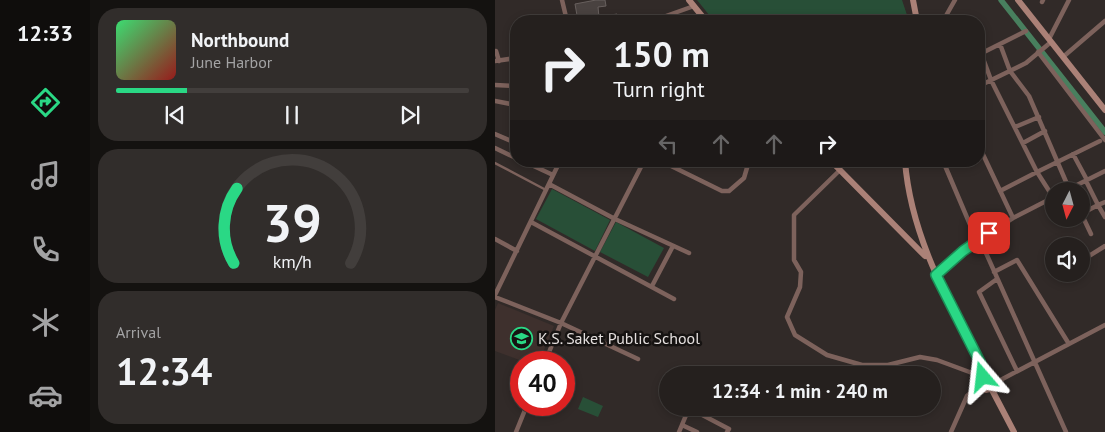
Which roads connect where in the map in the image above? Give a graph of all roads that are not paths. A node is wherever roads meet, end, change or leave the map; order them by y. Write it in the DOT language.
graph roads {
  1 [pos="563,0"];
  2 [pos="689,0"];
  3 [pos="913,0"];
  4 [pos="955,0"];
  5 [pos="1018,0"];
  6 [pos="1069,0"];
  7 [pos="694,6"];
  8 [pos="566,15"];
  9 [pos="669,15"];
  10 [pos="701,15"];
  11 [pos="916,15"];
  12 [pos="946,15"];
  13 [pos="1105,21"];
  14 [pos="1026,31"];
  15 [pos="1050,40"];
  16 [pos="495,44"];
  17 [pos="1000,44"];
  18 [pos="496,51"];
  19 [pos="985,52"];
  20 [pos="1039,52"];
  21 [pos="1063,57"];
  22 [pos="510,59"];
  23 [pos="497,61"];
  24 [pos="985,66"];
  25 [pos="1010,71"];
  26 [pos="991,80"];
  27 [pos="985,83"];
  28 [pos="495,85"];
  29 [pos="510,86"];
  30 [pos="495,101"];
  31 [pos="510,104"];
  32 [pos="1105,110"];
  33 [pos="1039,117"];
  34 [pos="1015,127"];
  35 [pos="1045,131"];
  36 [pos="495,134"];
  37 [pos="510,140"];
  38 [pos="1103,140"];
  39 [pos="1023,143"];
  40 [pos="495,148"];
  41 [pos="1073,154"];
  42 [pos="510,155"];
  43 [pos="985,159"];
  44 [pos="1059,161"];
  45 [pos="495,163"];
  46 [pos="536,167"];
  47 [pos="557,167"];
  48 [pos="640,167"];
  49 [pos="673,167"];
  50 [pos="747,167"];
  51 [pos="837,167"];
  52 [pos="905,167"];
  53 [pos="946,167"];
  54 [pos="840,170"];
  55 [pos="1105,171"];
  56 [pos="1037,172"];
  57 [pos="553,175"];
  58 [pos="1086,180"];
  59 [pos="1045,182"];
  60 [pos="1066,182"];
  61 [pos="1082,182"];
  62 [pos="549,184"];
  63 [pos="546,190"];
  64 [pos="1000,191"];
  65 [pos="1045,201"];
  66 [pos="1105,202"];
  67 [pos="1099,205"];
  68 [pos="1090,209"];
  69 [pos="1105,217"];
  70 [pos="1013,218"];
  71 [pos="615,219"];
  72 [pos="531,222"];
  73 [pos="1088,228"];
  74 [pos="1091,234"];
  75 [pos="495,239"];
  76 [pos="977,241"];
  77 [pos="673,246"];
  78 [pos="1105,246"];
  79 [pos="517,251"];
  80 [pos="689,252"];
  81 [pos="596,255"];
  82 [pos="1090,255"];
  83 [pos="927,258"];
  84 [pos="994,272"];
  85 [pos="936,275"];
  86 [pos="997,279"];
  87 [pos="652,286"];
  88 [pos="495,296"];
  89 [pos="674,299"];
  90 [pos="561,323"];
  91 [pos="1105,325"];
  92 [pos="1069,344"];
  93 [pos="550,351"];
  94 [pos="638,359"];
  95 [pos="1034,362"];
  96 [pos="1017,371"];
  97 [pos="985,376"];
  98 [pos="979,385"];
  99 [pos="992,386"];
  100 [pos="523,416"];
  101 [pos="686,416"];
  102 [pos="704,416"];
  103 [pos="682,425"];
  104 [pos="516,432"];
  105 [pos="679,432"];
  106 [pos="697,432"];
  107 [pos="727,432"];
  108 [pos="951,432"];
  109 [pos="1014,432"];
  110 [pos="1067,432"];
  1 -- 8 [label="street"];
  2 -- 7 [label="street"];
  3 -- 11 [label="street"];
  4 -- 12 [label="street"];
  5 -- 15 [label="street"];
  6 -- 15 [label="street"];
  7 -- 9 [label="street"];
  7 -- 10 [label="street"];
  13 -- 21 [label="street"];
  14 -- 17 [label="street"];
  15 -- 20 [label="street"];
  15 -- 21 [label="street"];
  16 -- 18 [label="street"];
  17 -- 19 [label="street"];
  17 -- 25 [label="street"];
  18 -- 23 [label="street"];
  20 -- 25 [label="street"];
  20 -- 38 [label="street"];
  21 -- 32 [label="street"];
  22 -- 23 [label="street"];
  24 -- 26 [label="street"];
  25 -- 26 [label="street"];
  25 -- 33 [label="street"];
  26 -- 27 [label="street"];
  26 -- 34 [label="street"];
  28 -- 29 [label="street"];
  30 -- 31 [label="street"];
  33 -- 34 [label="street"];
  33 -- 35 [label="street"];
  34 -- 39 [label="street"];
  35 -- 39 [label="street"];
  35 -- 44 [label="street"];
  36 -- 37 [label="street"];
  38 -- 41 [label="street"];
  39 -- 56 [label="street"];
  40 -- 42 [label="street"];
  41 -- 44 [label="street"];
  41 -- 58 [label="street"];
  43 -- 64 [label="street"];
  44 -- 56 [label="street"];
  44 -- 60 [label="street"];
  45 -- 63 [label="lane"];
  46 -- 57 [label="street"];
  47 -- 57 [label="street"];
  48 -- 71 [label="street"];
  49 -- 50 [label="street"];
  51 -- 54 [label="street"];
  52 -- 83 [label="street"];
  53 -- 76 [label="street"];
  54 -- 83 [label="street"];
  54 -- 97 [label="street"];
  55 -- 58 [label="street"];
  56 -- 59 [label="street"];
  56 -- 64 [label="street"];
  57 -- 62 [label="street"];
  58 -- 61 [label="street"];
  58 -- 67 [label="street"];
  62 -- 63 [label="street"];
  62 -- 71 [label="street"];
  63 -- 72 [label="street"];
  64 -- 70 [label="street"];
  65 -- 70 [label="street"];
  66 -- 67 [label="street"];
  67 -- 68 [label="street"];
  67 -- 69 [label="street"];
  70 -- 76 [label="street"];
  71 -- 77 [label="street"];
  71 -- 81 [label="street"];
  72 -- 79 [label="street"];
  72 -- 81 [label="street"];
  73 -- 74 [label="street"];
  75 -- 79 [label="street"];
  76 -- 84 [label="street"];
  76 -- 85 [label="street"];
  77 -- 80 [label="street"];
  77 -- 87 [label="street"];
  78 -- 82 [label="street"];
  79 -- 88 [label="street"];
  81 -- 87 [label="street"];
  81 -- 90 [label="street"];
  83 -- 85 [label="street"];
  84 -- 86 [label="street"];
  84 -- 92 [label="street"];
  85 -- 97 [label="street"];
  86 -- 95 [label="street"];
  86 -- 96 [label="street"];
  87 -- 89 [label="street"];
  88 -- 90 [label="street"];
  90 -- 93 [label="street"];
  90 -- 94 [label="street"];
  91 -- 92 [label="street"];
  92 -- 95 [label="street"];
  95 -- 96 [label="street"];
  95 -- 110 [label="street"];
  96 -- 99 [label="street"];
  97 -- 98 [label="street"];
  97 -- 99 [label="street"];
  98 -- 99 [label="street"];
  98 -- 108 [label="street"];
  99 -- 109 [label="street"];
  100 -- 104 [label="street"];
  101 -- 103 [label="street"];
  102 -- 107 [label="street"];
  103 -- 105 [label="street"];
  103 -- 106 [label="street"];
}
